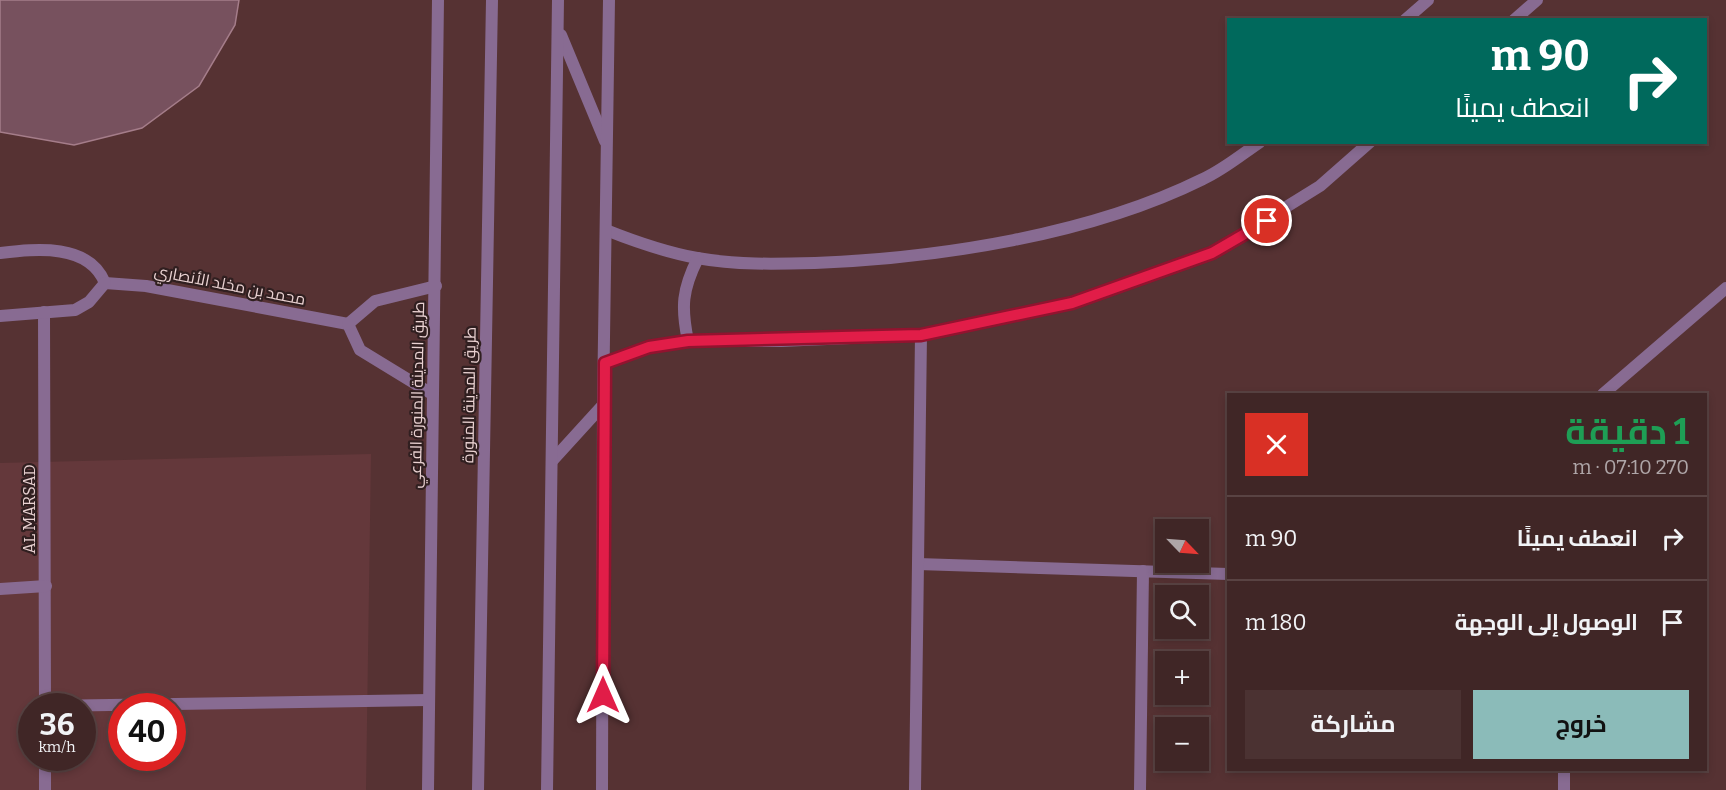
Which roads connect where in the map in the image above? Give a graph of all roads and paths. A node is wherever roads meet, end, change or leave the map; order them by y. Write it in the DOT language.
graph roads {
  1 [pos="438,0"];
  2 [pos="492,0"];
  3 [pos="558,0"];
  4 [pos="609,0"];
  5 [pos="1428,0"];
  6 [pos="1537,0"];
  7 [pos="1407,18"];
  8 [pos="1516,18"];
  9 [pos="558,29"];
  10 [pos="1257,144"];
  11 [pos="1368,144"];
  12 [pos="608,147"];
  13 [pos="606,230"];
  14 [pos="0,254"];
  15 [pos="698,258"];
  16 [pos="105,283"];
  17 [pos="436,286"];
  18 [pos="1726,288"];
  19 [pos="44,312"];
  20 [pos="0,316"];
  21 [pos="348,324"];
  22 [pos="921,335"];
  23 [pos="688,341"];
  24 [pos="605,363"];
  25 [pos="1604,393"];
  26 [pos="432,394"];
  27 [pos="603,405"];
  28 [pos="552,461"];
  29 [pos="918,564"];
  30 [pos="1143,571"];
  31 [pos="1227,574"];
  32 [pos="46,586"];
  33 [pos="0,589"];
  34 [pos="45,693"];
  35 [pos="429,700"];
  36 [pos="96,705"];
  37 [pos="45,771"];
  38 [pos="1564,771"];
  39 [pos="45,790"];
  40 [pos="428,790"];
  41 [pos="478,790"];
  42 [pos="547,790"];
  43 [pos="602,790"];
  44 [pos="915,790"];
  45 [pos="1140,790"];
  46 [pos="1564,790"];
  1 -- 17 [label="street, طريق المدينة المنورة الفرعي"];
  2 -- 41 [label="street, طريق المدينة المنورة"];
  3 -- 9 [label="street"];
  4 -- 12 [label="street"];
  5 -- 7 [label="street"];
  6 -- 8 [label="street"];
  9 -- 12 [label="street"];
  9 -- 28 [label="street"];
  10 -- 15 [label="street"];
  11 -- 22 [label="street"];
  12 -- 13 [label="street"];
  13 -- 15 [label="street"];
  13 -- 24 [label="street"];
  14 -- 16 [label="street"];
  15 -- 23 [label="street"];
  16 -- 19 [label="street"];
  16 -- 21 [label="street, محمد بن مخلد الأنصاري"];
  17 -- 21 [label="street"];
  17 -- 26 [label="street, طريق المدينة المنورة الفرعي"];
  18 -- 25 [label="street"];
  19 -- 20 [label="street"];
  19 -- 32 [label="street, AL MARSAD"];
  21 -- 26 [label="street"];
  22 -- 23 [label="street"];
  22 -- 29 [label="street"];
  23 -- 24 [label="street"];
  24 -- 27 [label="street"];
  26 -- 35 [label="street, طريق المدينة المنورة الفرعي"];
  27 -- 28 [label="street"];
  27 -- 43 [label="street"];
  28 -- 42 [label="street"];
  29 -- 30 [label="street"];
  29 -- 44 [label="street"];
  30 -- 31 [label="street"];
  30 -- 45 [label="street"];
  32 -- 33 [label="street"];
  32 -- 34 [label="street, AL MARSAD"];
  35 -- 36 [label="street"];
  35 -- 40 [label="street, طريق المدينة المنورة الفرعي"];
  37 -- 39 [label="street"];
  38 -- 46 [label="street"];
}
